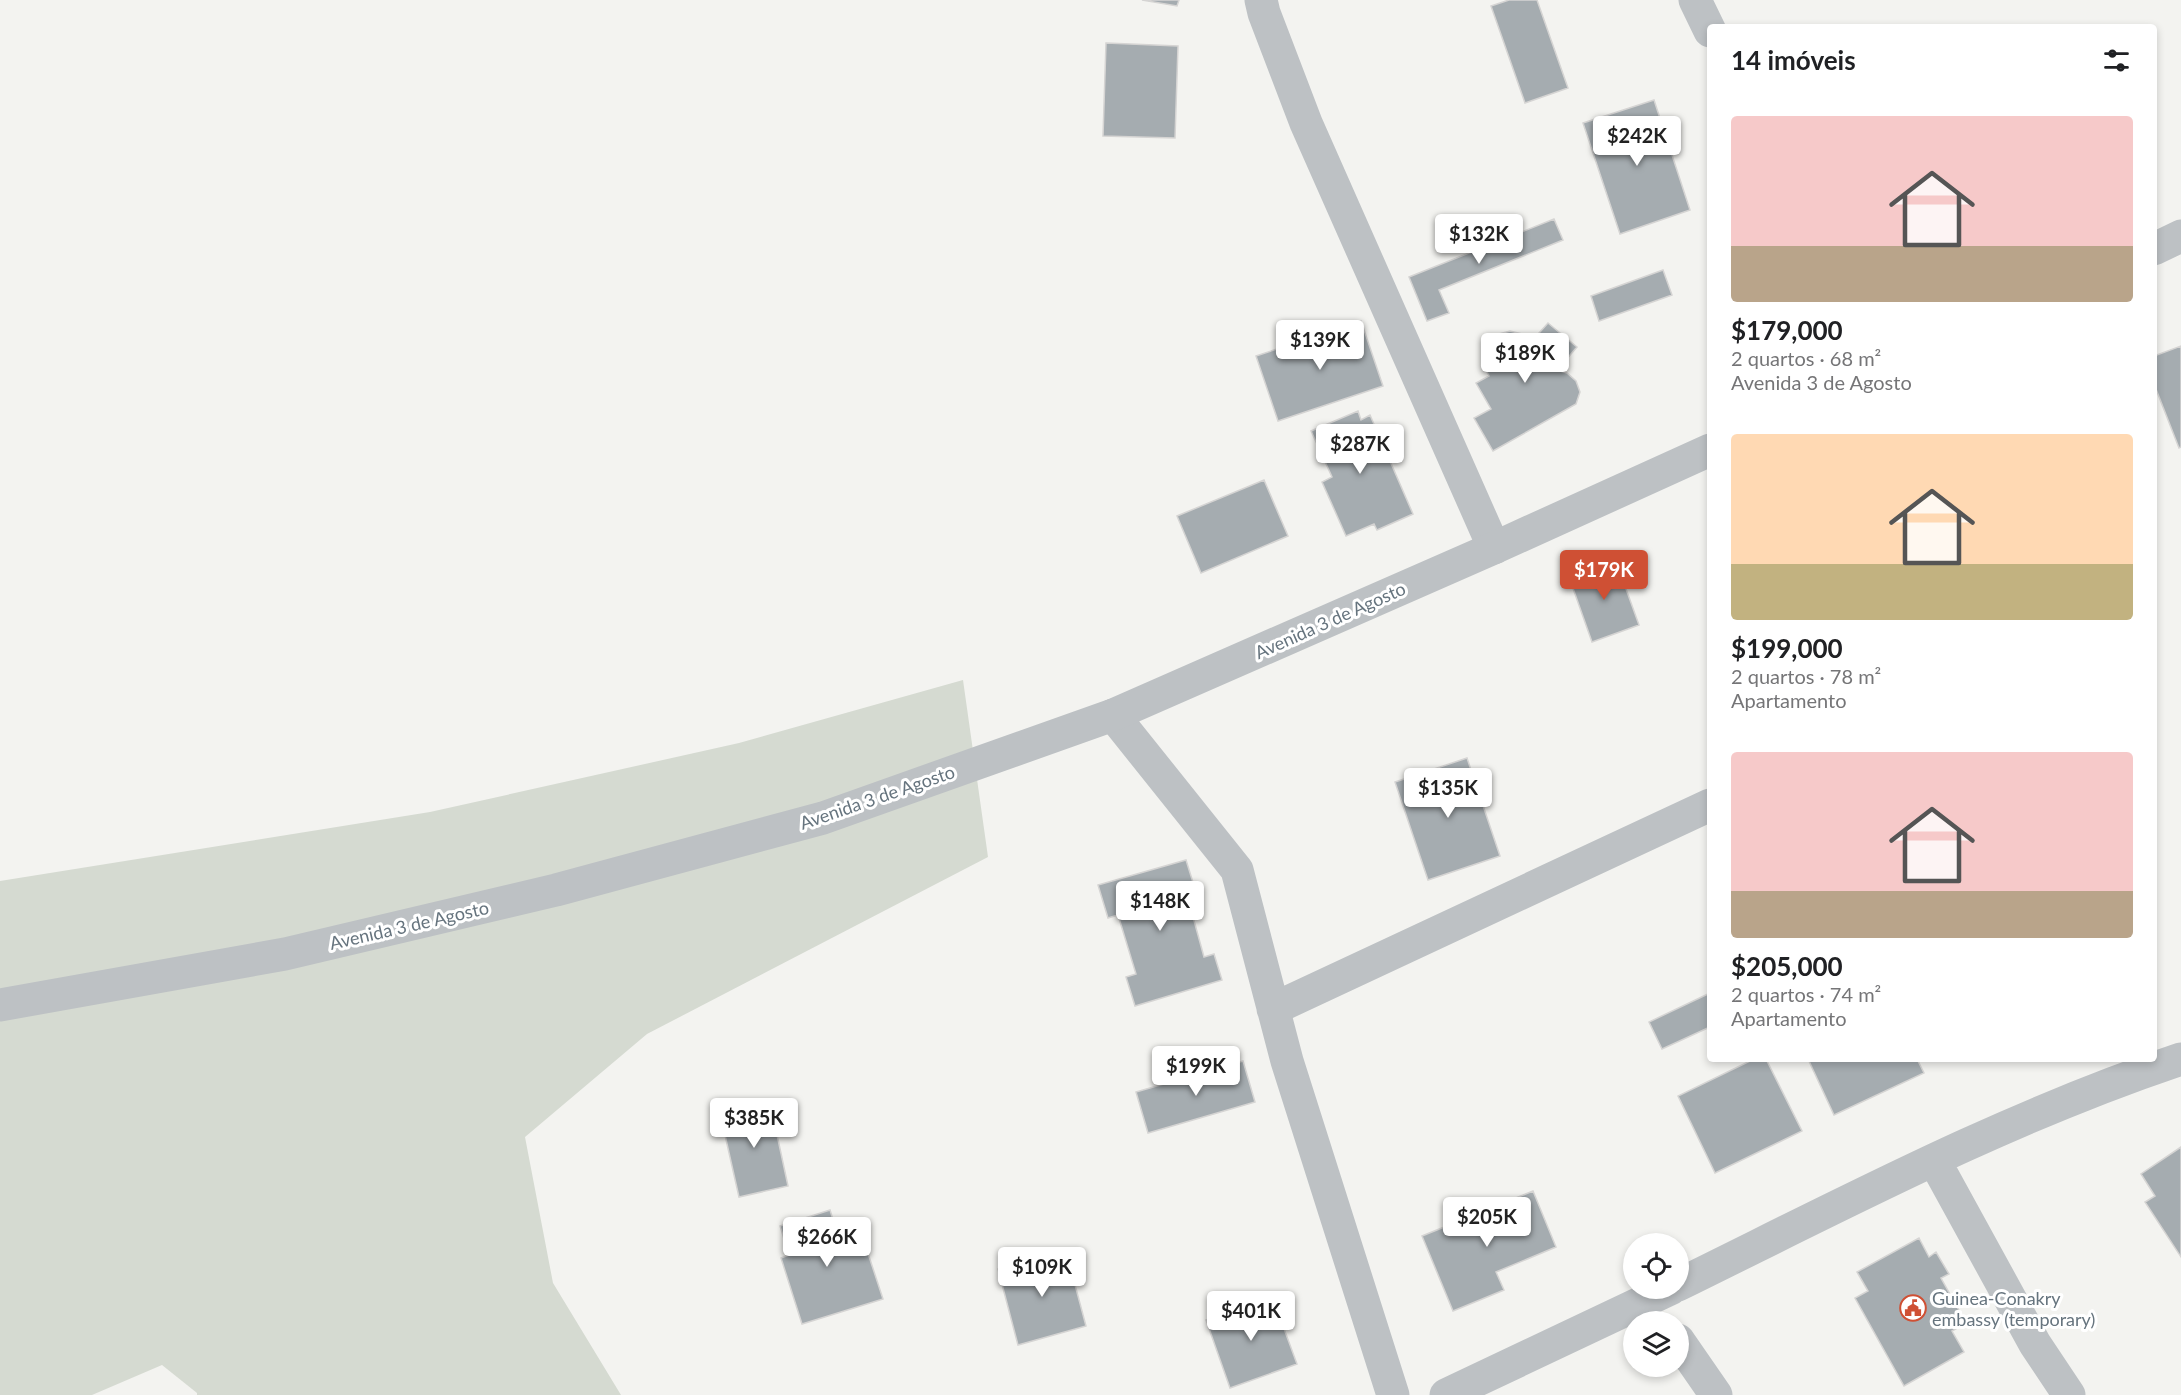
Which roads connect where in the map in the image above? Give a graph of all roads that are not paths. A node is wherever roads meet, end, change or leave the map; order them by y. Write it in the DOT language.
graph roads {
  1 [pos="1261,0"];
  2 [pos="1695,0"];
  3 [pos="1707,25"];
  4 [pos="2181,236"];
  5 [pos="2157,248"];
  6 [pos="1707,451"];
  7 [pos="1494,548"];
  8 [pos="1113,715"];
  9 [pos="1707,806"];
  10 [pos="0,1005"];
  11 [pos="1274,1009"];
  12 [pos="2181,1059"];
  13 [pos="2115,1069"];
  14 [pos="1934,1160"];
  15 [pos="1689,1287"];
  16 [pos="1665,1299"];
  17 [pos="1689,1356"];
  18 [pos="1393,1395"];
  19 [pos="1446,1395"];
  20 [pos="1716,1395"];
  21 [pos="2069,1395"];
  1 -- 7 [label="street"];
  2 -- 3 [label="street"];
  4 -- 5 [label="street"];
  6 -- 7 [label="street, Avenida 3 de Agosto"];
  7 -- 8 [label="street, Avenida 3 de Agosto"];
  8 -- 10 [label="street, Avenida 3 de Agosto"];
  8 -- 11 [label="street"];
  9 -- 11 [label="street"];
  11 -- 18 [label="street"];
  12 -- 13 [label="street"];
  13 -- 14 [label="street"];
  14 -- 15 [label="street"];
  14 -- 21 [label="street"];
  16 -- 19 [label="street"];
  17 -- 20 [label="street"];
}
